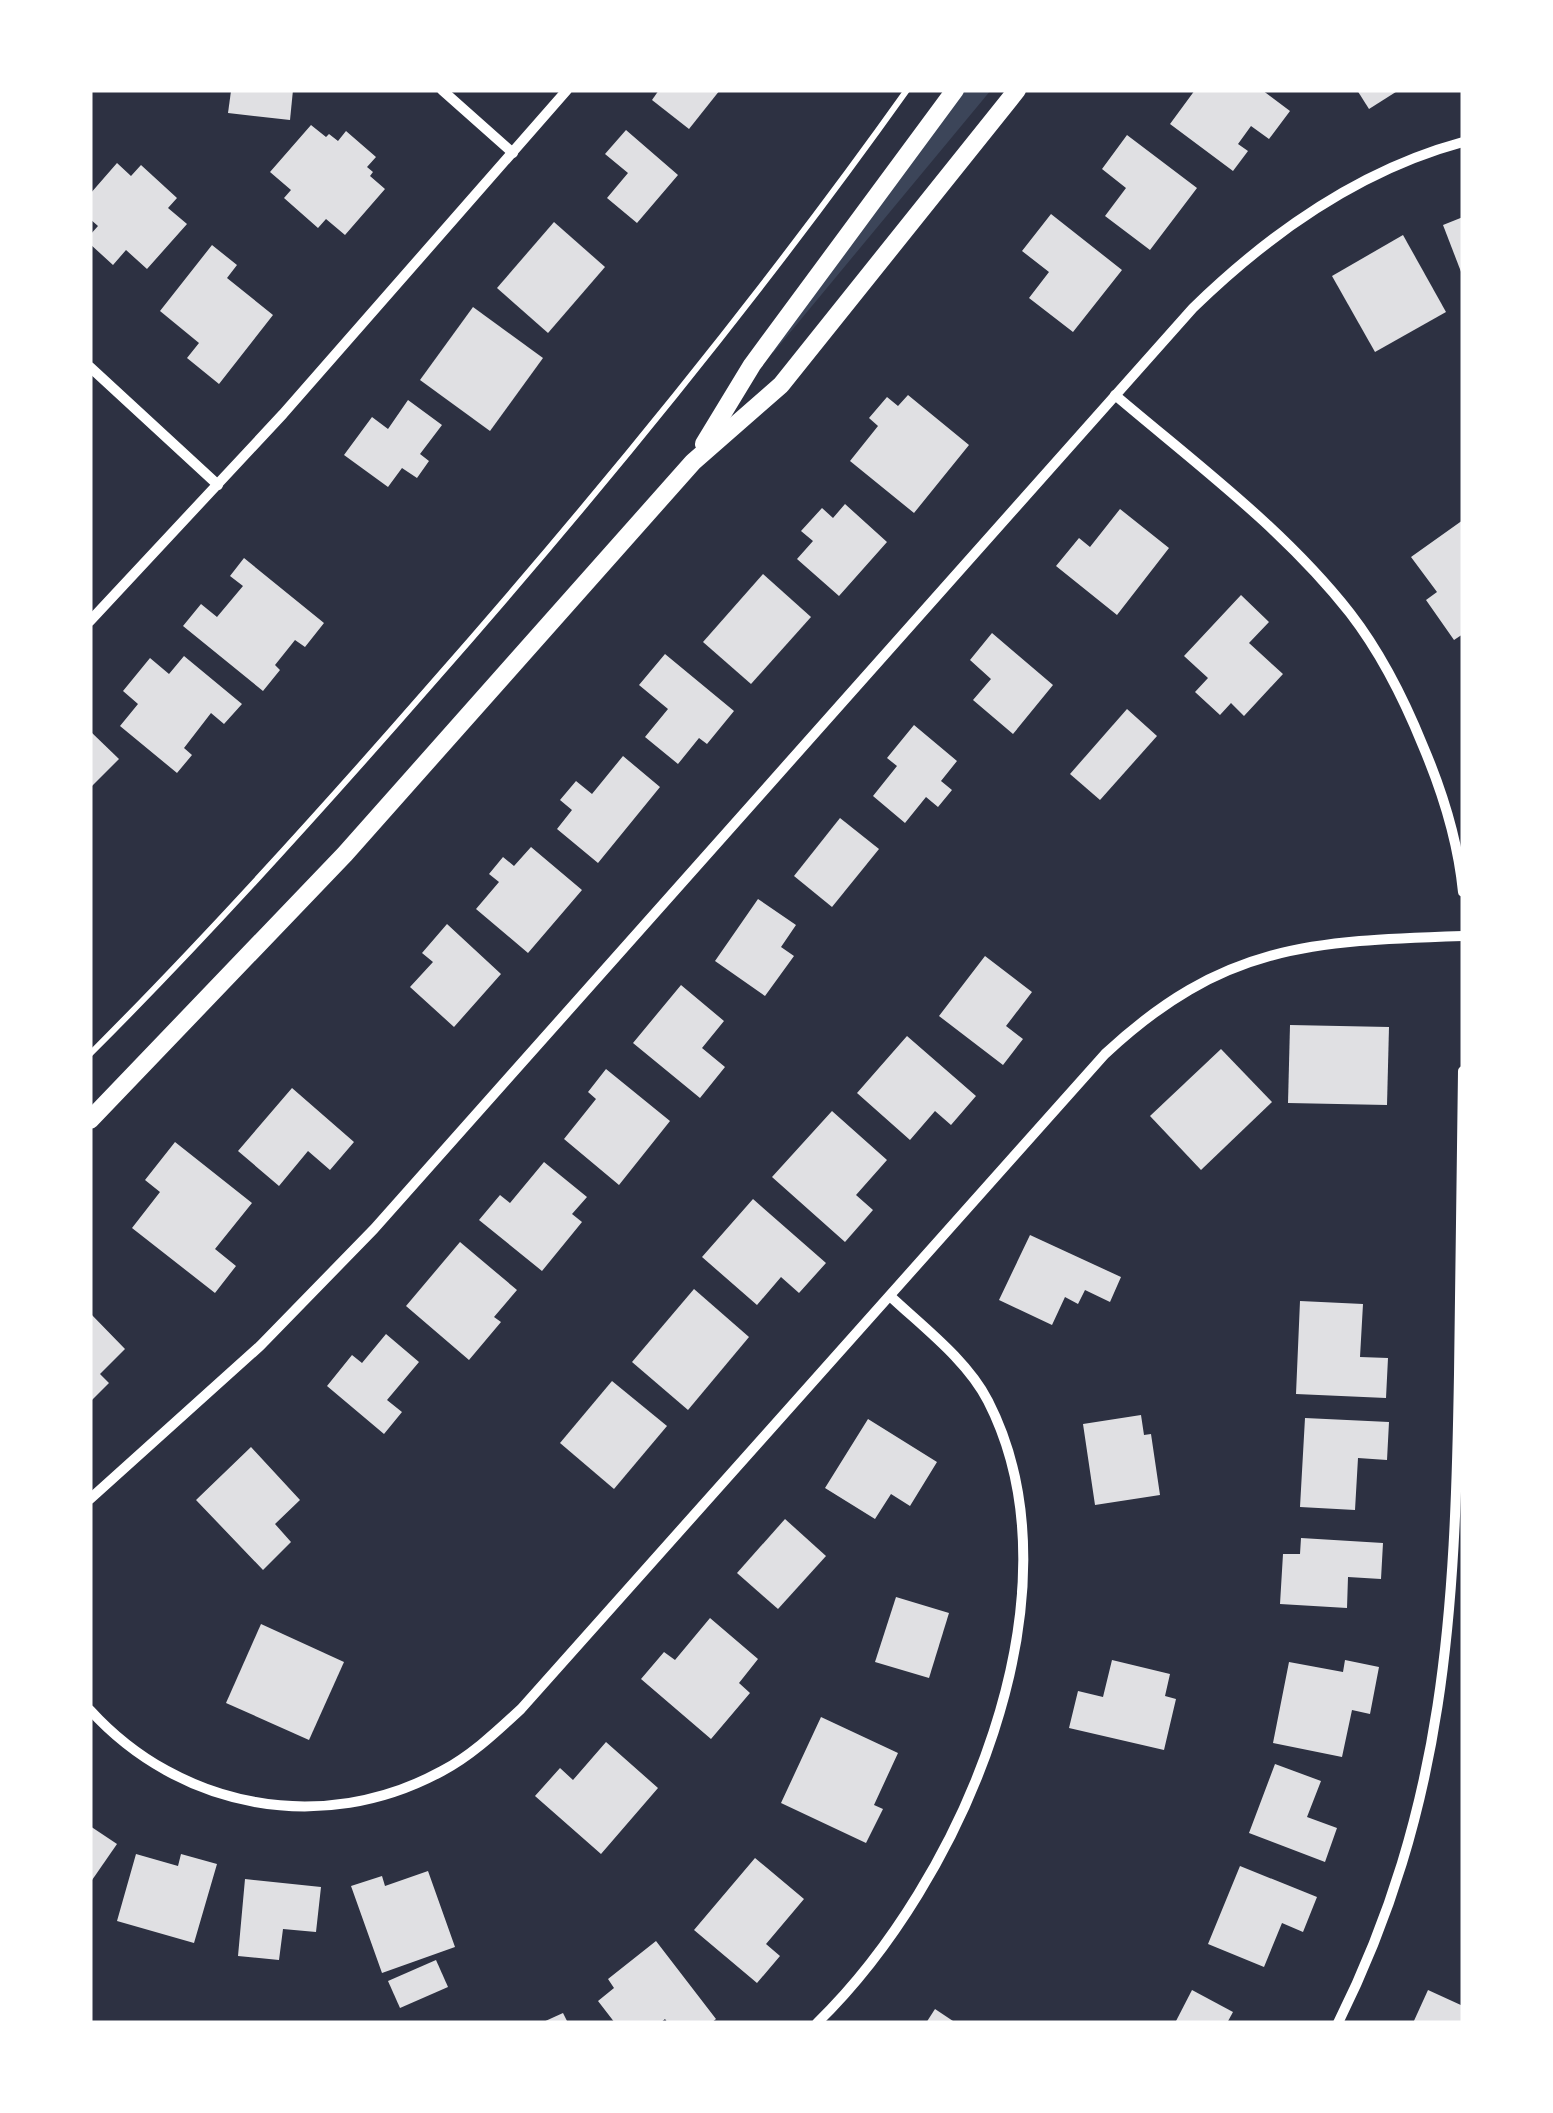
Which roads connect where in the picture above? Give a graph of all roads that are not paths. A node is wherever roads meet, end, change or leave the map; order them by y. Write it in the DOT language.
graph roads {
  1 [pos="442,90"];
  2 [pos="567,90"];
  3 [pos="955,90"];
  4 [pos="1018,90"];
  5 [pos="1463,142"];
  6 [pos="514,153"];
  7 [pos="90,367"];
  8 [pos="1115,395"];
  9 [pos="693,462"];
  10 [pos="218,485"];
  11 [pos="90,621"];
  12 [pos="1463,892"];
  13 [pos="1463,936"];
  14 [pos="1463,1071"];
  15 [pos="90,1120"];
  16 [pos="890,1296"];
  17 [pos="90,1499"];
  18 [pos="90,1710"];
  19 [pos="817,2023"];
  20 [pos="1338,2023"];
  1 -- 6 [label="street"];
  2 -- 6 [label="street"];
  3 -- 9 [label="street"];
  4 -- 9 [label="street"];
  5 -- 8 [label="street"];
  6 -- 10 [label="street"];
  7 -- 10 [label="street"];
  8 -- 12 [label="street"];
  8 -- 17 [label="street"];
  9 -- 15 [label="street"];
  10 -- 11 [label="street"];
  13 -- 16 [label="street"];
  14 -- 20 [label="street"];
  16 -- 18 [label="street"];
  16 -- 19 [label="street"];
}
